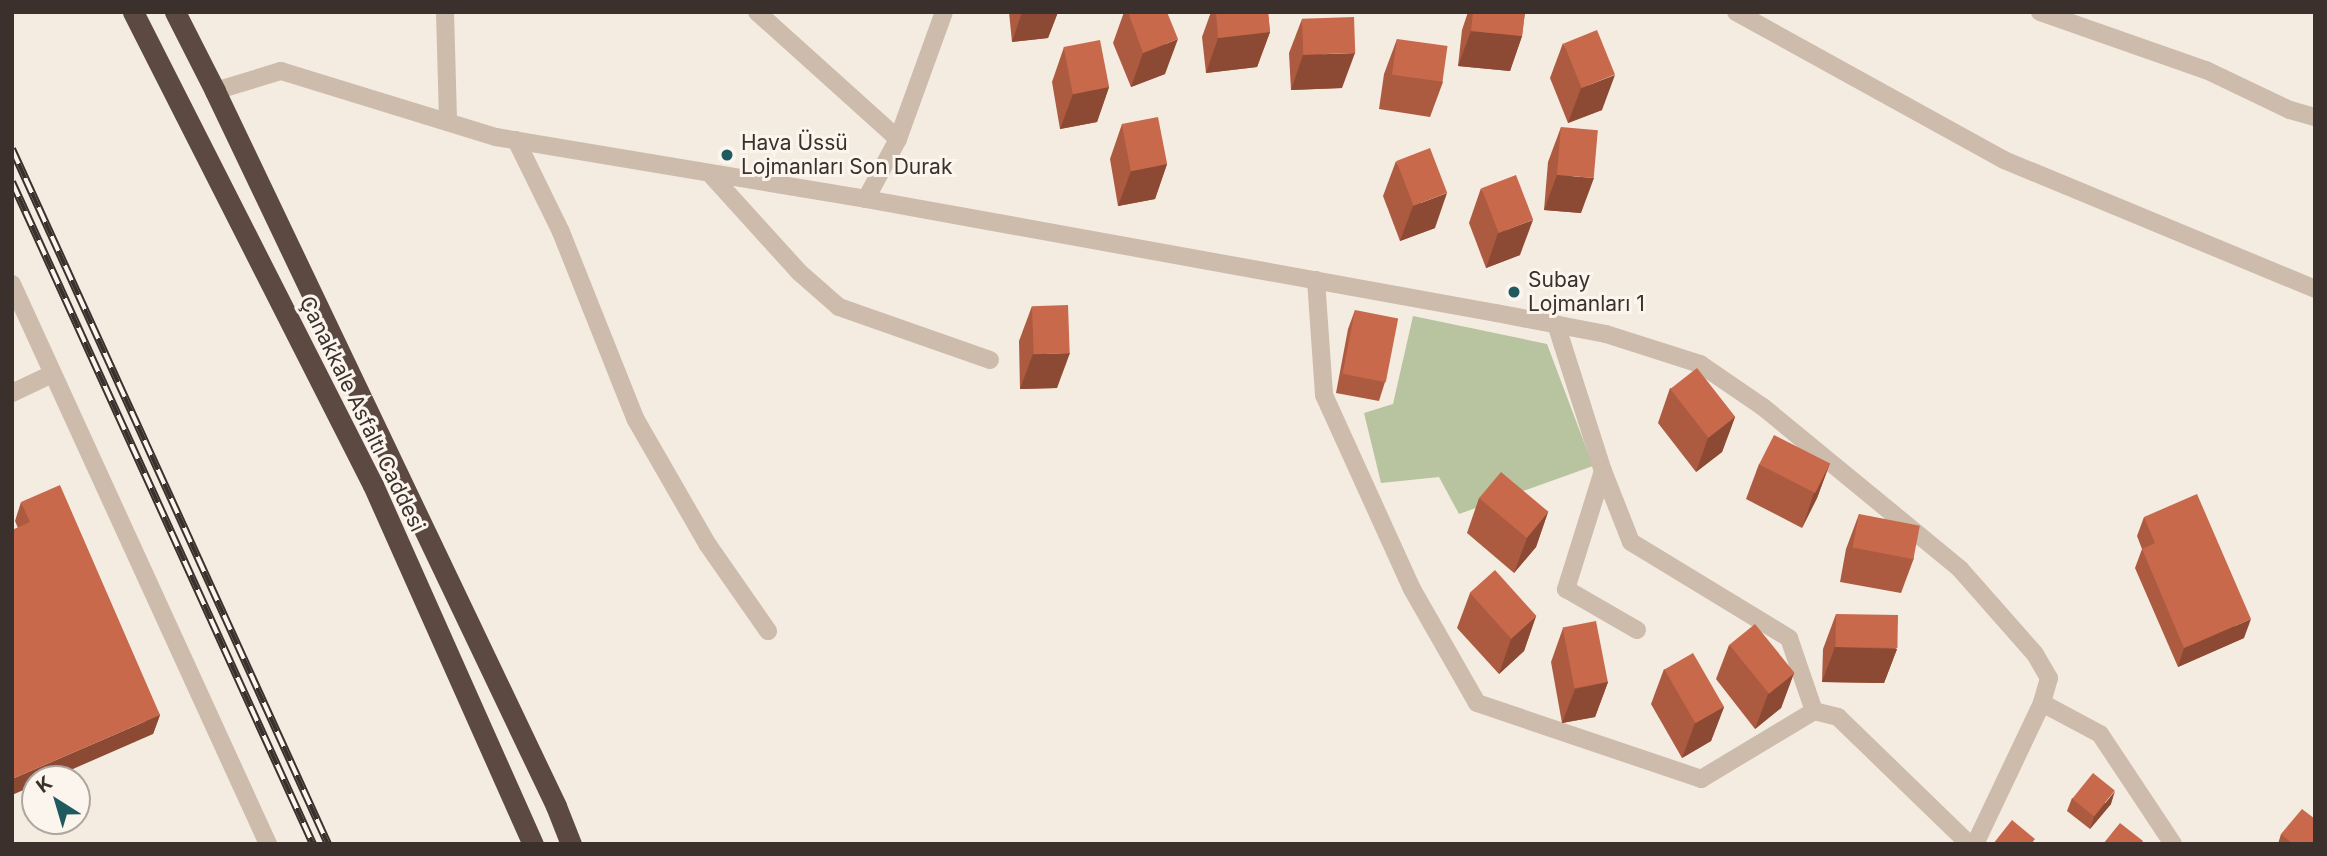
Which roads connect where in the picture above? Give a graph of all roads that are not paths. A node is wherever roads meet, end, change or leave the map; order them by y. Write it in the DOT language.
graph roads {
  1 [pos="134,12"];
  2 [pos="175,12"];
  3 [pos="445,12"];
  4 [pos="757,12"];
  5 [pos="944,12"];
  6 [pos="1736,12"];
  7 [pos="2040,12"];
  8 [pos="215,90"];
  9 [pos="2315,117"];
  10 [pos="448,122"];
  11 [pos="898,139"];
  12 [pos="516,140"];
  13 [pos="712,176"];
  14 [pos="866,199"];
  15 [pos="1316,280"];
  16 [pos="12,284"];
  17 [pos="2315,289"];
  18 [pos="1556,324"];
  19 [pos="990,360"];
  20 [pos="52,374"];
  21 [pos="12,393"];
  22 [pos="1603,471"];
  23 [pos="1637,630"];
  24 [pos="768,631"];
  25 [pos="2042,703"];
  26 [pos="1814,711"];
  27 [pos="268,844"];
  28 [pos="533,844"];
  29 [pos="570,844"];
  30 [pos="1969,844"];
  31 [pos="1975,844"];
  32 [pos="2173,844"];
  1 -- 28 [label="highway, Çanakkale Asfaltı Caddesi"];
  2 -- 8 [label="highway, Çanakkale Asfaltı Caddesi"];
  3 -- 10 [label="street"];
  4 -- 11 [label="street"];
  5 -- 11 [label="street"];
  6 -- 17 [label="street"];
  7 -- 9 [label="street"];
  8 -- 10 [label="street"];
  8 -- 29 [label="highway, Çanakkale Asfaltı Caddesi"];
  10 -- 12 [label="street"];
  11 -- 14 [label="street"];
  12 -- 13 [label="street"];
  12 -- 24 [label="street"];
  13 -- 14 [label="street"];
  13 -- 19 [label="street"];
  14 -- 15 [label="street"];
  15 -- 18 [label="street"];
  15 -- 26 [label="street"];
  16 -- 20 [label="street"];
  18 -- 22 [label="street"];
  18 -- 25 [label="street"];
  20 -- 21 [label="street"];
  20 -- 27 [label="street"];
  22 -- 23 [label="street"];
  22 -- 26 [label="street"];
  25 -- 31 [label="street"];
  25 -- 32 [label="street"];
  26 -- 30 [label="street"];
}
